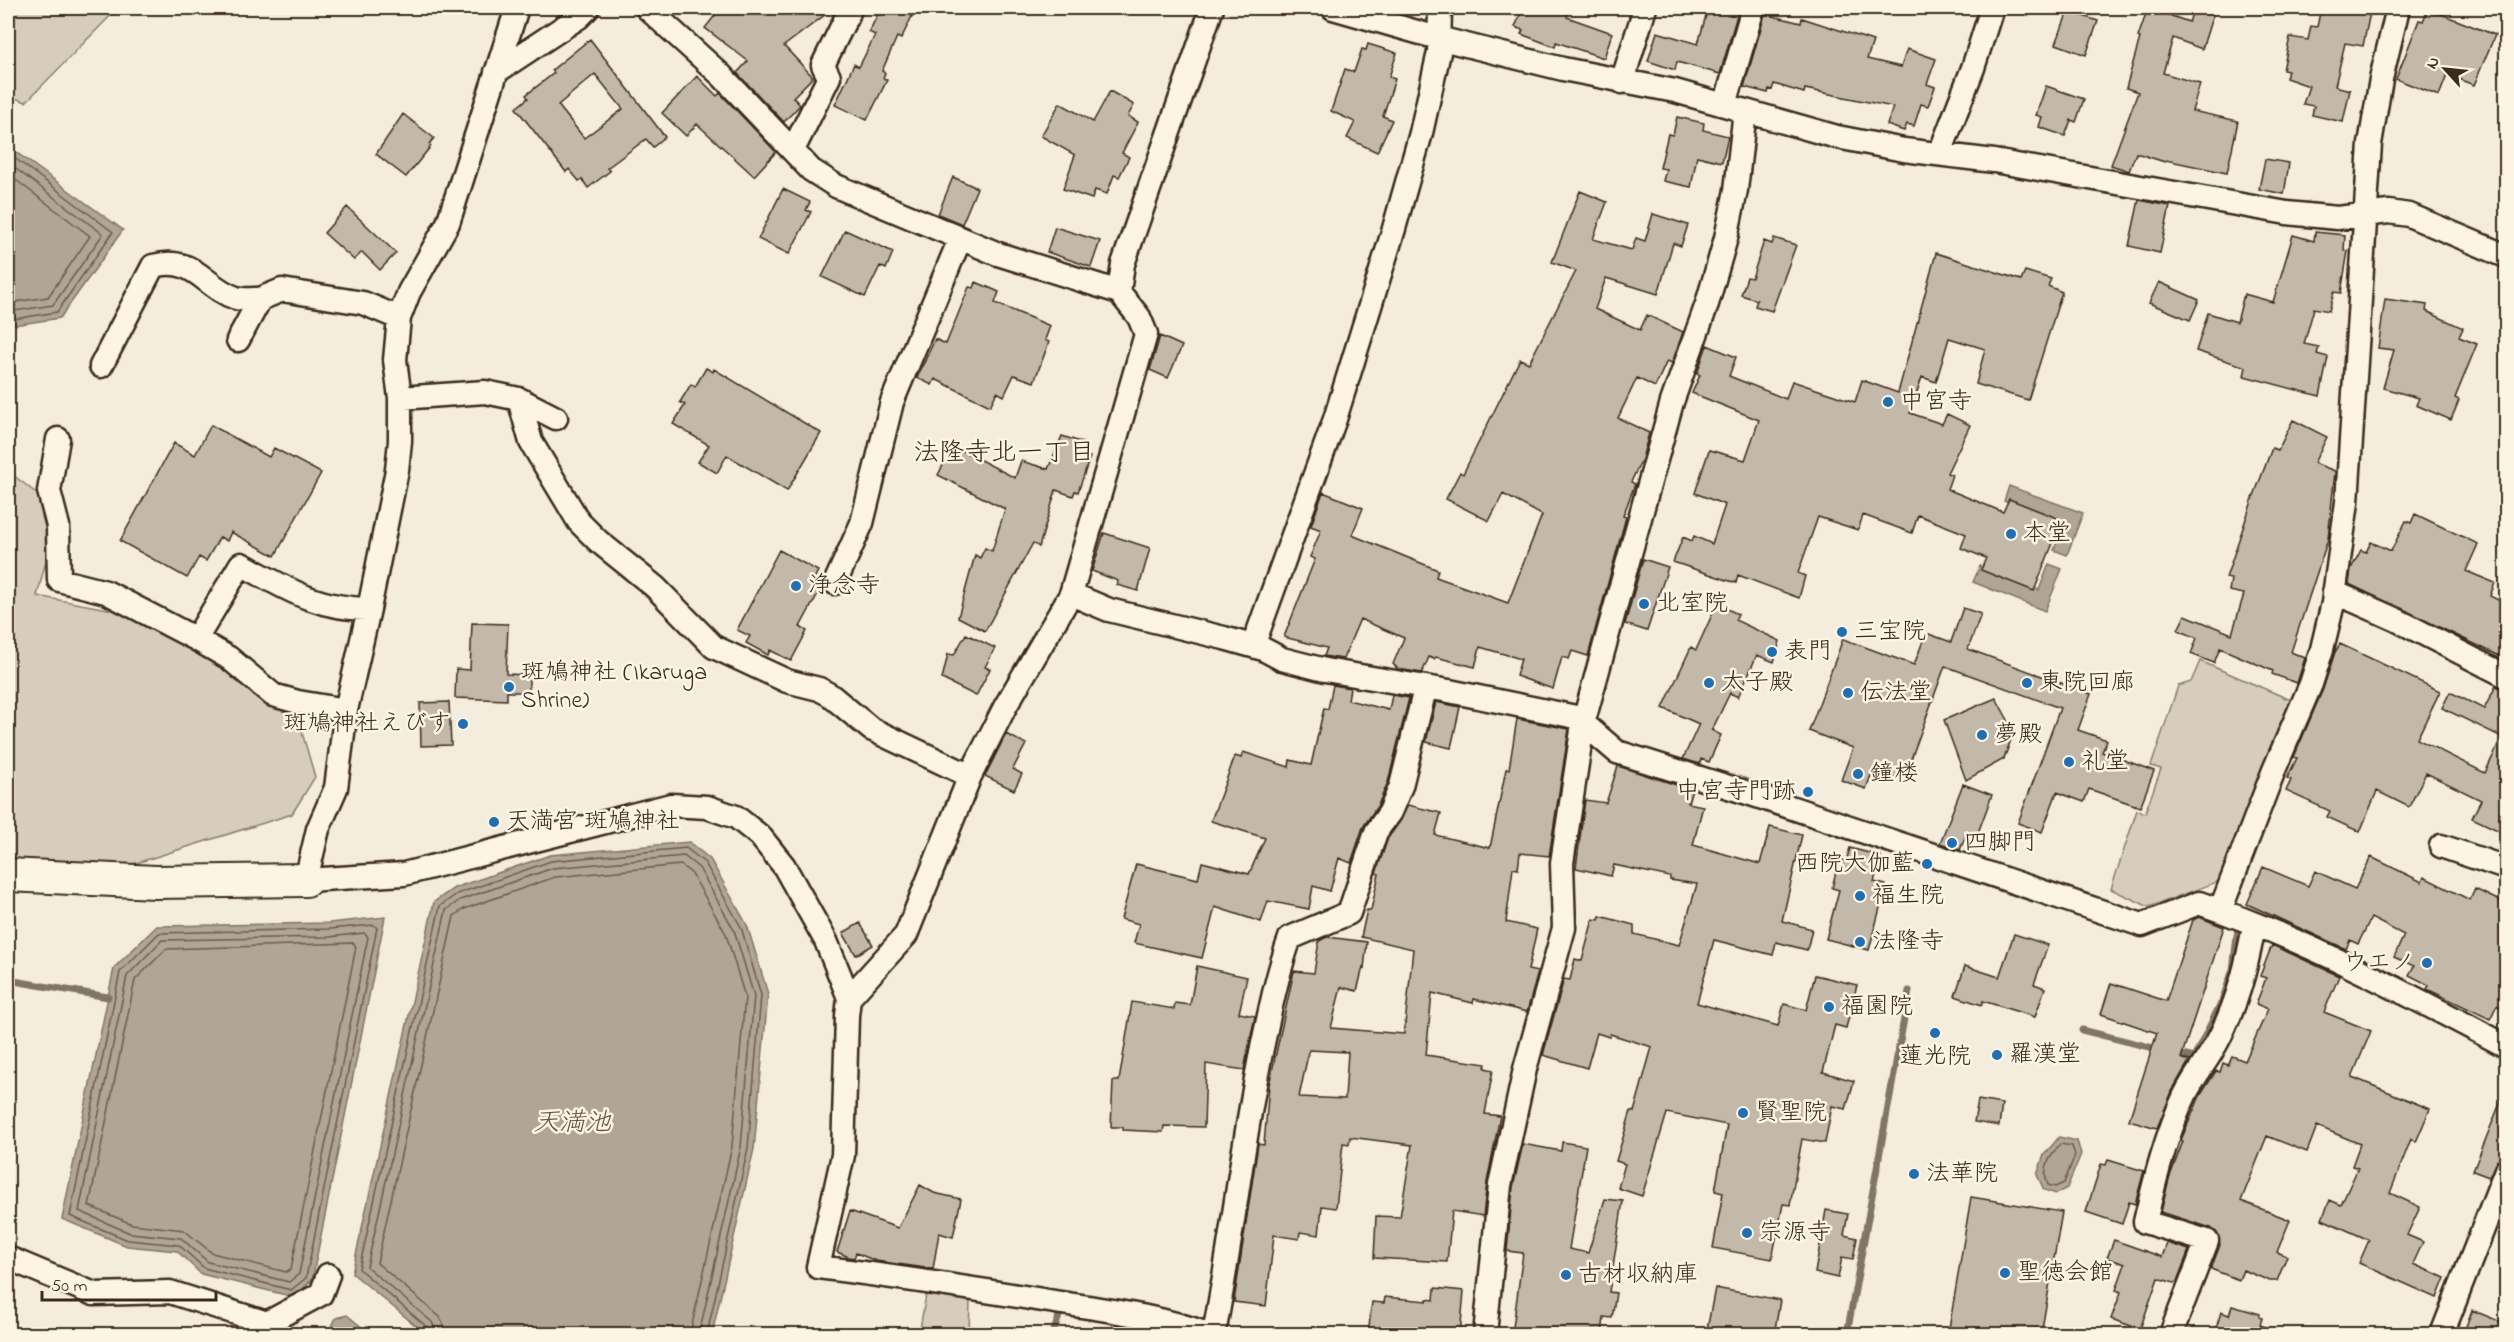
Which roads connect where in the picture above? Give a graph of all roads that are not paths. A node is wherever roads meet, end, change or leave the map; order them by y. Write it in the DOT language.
graph roads {
  1 [pos="517,8"];
  2 [pos="588,8"];
  3 [pos="647,8"];
  4 [pos="851,8"];
  5 [pos="1212,8"];
  6 [pos="1333,8"];
  7 [pos="1440,8"];
  8 [pos="1645,8"];
  9 [pos="1753,8"];
  10 [pos="1992,8"];
  11 [pos="2398,8"];
  12 [pos="1438,38"];
  13 [pos="496,72"];
  14 [pos="1622,82"];
  15 [pos="1735,108"];
  16 [pos="793,150"];
  17 [pos="1940,153"];
  18 [pos="2365,214"];
  19 [pos="960,238"];
  20 [pos="2506,255"];
  21 [pos="1119,292"];
  22 [pos="260,299"];
  23 [pos="399,318"];
  24 [pos="238,340"];
  25 [pos="101,366"];
  26 [pos="400,398"];
  27 [pos="519,399"];
  28 [pos="556,418"];
  29 [pos="58,439"];
  30 [pos="835,583"];
  31 [pos="2334,592"];
  32 [pos="1071,594"];
  33 [pos="369,609"];
  34 [pos="196,639"];
  35 [pos="1253,646"];
  36 [pos="2506,676"];
  37 [pos="1425,689"];
  38 [pos="346,710"];
  39 [pos="1583,724"];
  40 [pos="970,776"];
  41 [pos="2441,846"];
  42 [pos="2506,867"];
  43 [pos="8,875"];
  44 [pos="306,880"];
  45 [pos="2220,911"];
  46 [pos="2253,930"];
  47 [pos="849,998"];
  48 [pos="2506,1046"];
  49 [pos="2506,1170"];
  50 [pos="8,1258"];
  51 [pos="328,1275"];
  52 [pos="1209,1335"];
  53 [pos="1485,1335"];
  54 [pos="2171,1335"];
  55 [pos="2442,1335"];
  1 -- 13 [label="street"];
  2 -- 13 [label="street"];
  3 -- 16 [label="street"];
  4 -- 16 [label="street"];
  5 -- 21 [label="street"];
  6 -- 12 [label="street"];
  7 -- 12 [label="street"];
  8 -- 14 [label="street"];
  9 -- 15 [label="street"];
  10 -- 17 [label="street"];
  11 -- 18 [label="street"];
  12 -- 14 [label="street"];
  12 -- 35 [label="street"];
  13 -- 23 [label="street"];
  14 -- 15 [label="street"];
  15 -- 17 [label="street"];
  15 -- 39 [label="street"];
  16 -- 19 [label="street"];
  17 -- 18 [label="street"];
  18 -- 20 [label="street"];
  18 -- 31 [label="street"];
  19 -- 21 [label="street"];
  19 -- 30 [label="street"];
  21 -- 32 [label="street"];
  22 -- 23 [label="street"];
  22 -- 24 [label="street"];
  22 -- 25 [label="street"];
  23 -- 26 [label="street"];
  26 -- 27 [label="street"];
  26 -- 33 [label="street"];
  27 -- 28 [label="street"];
  27 -- 40 [label="street"];
  29 -- 34 [label="street"];
  31 -- 36 [label="street"];
  31 -- 45 [label="street"];
  32 -- 35 [label="street"];
  32 -- 40 [label="street"];
  33 -- 34 [label="street"];
  33 -- 38 [label="street"];
  34 -- 38 [label="street"];
  35 -- 37 [label="street"];
  37 -- 39 [label="street"];
  37 -- 52 [label="street"];
  38 -- 44 [label="street"];
  39 -- 45 [label="street"];
  39 -- 53 [label="street"];
  40 -- 47 [label="street"];
  41 -- 42 [label="street"];
  43 -- 44 [label="street"];
  44 -- 47 [label="street"];
  45 -- 46 [label="street"];
  46 -- 48 [label="street"];
  46 -- 54 [label="street"];
  47 -- 52 [label="street"];
  49 -- 55 [label="street"];
  50 -- 51 [label="street"];
}
